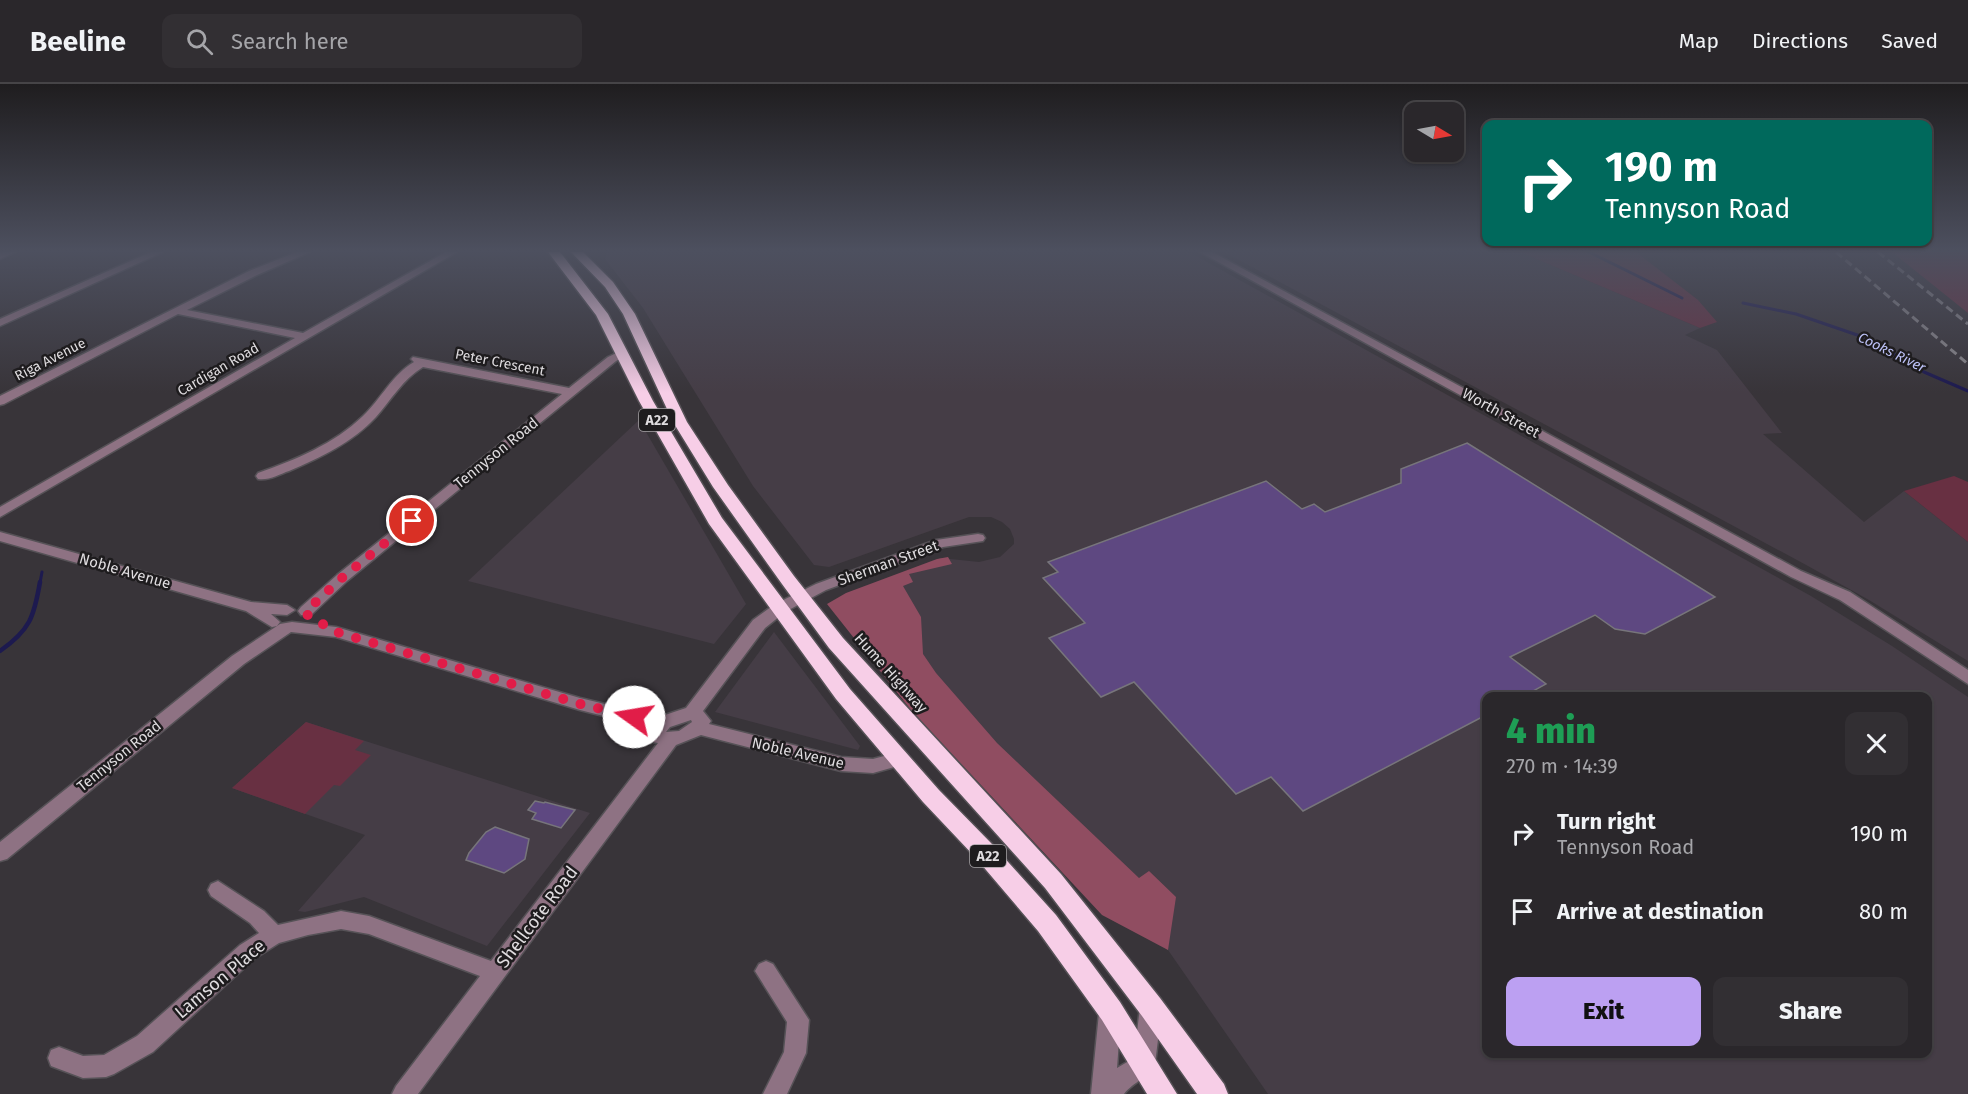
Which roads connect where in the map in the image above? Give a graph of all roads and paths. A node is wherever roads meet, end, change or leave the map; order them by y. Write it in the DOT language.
graph roads {
  1 [pos="53,299"];
  2 [pos="201,299"];
  3 [pos="370,299"];
  4 [pos="590,299"];
  5 [pos="618,299"];
  6 [pos="1292,299"];
  7 [pos="177,311"];
  8 [pos="0,323"];
  9 [pos="304,337"];
  10 [pos="623,353"];
  11 [pos="572,392"];
  12 [pos="0,401"];
  13 [pos="263,476"];
  14 [pos="0,513"];
  15 [pos="0,536"];
  16 [pos="978,538"];
  17 [pos="801,597"];
  18 [pos="250,607"];
  19 [pos="780,608"];
  20 [pos="298,611"];
  21 [pos="281,626"];
  22 [pos="336,632"];
  23 [pos="1968,678"];
  24 [pos="695,721"];
  25 [pos="666,732"];
  26 [pos="899,759"];
  27 [pos="0,853"];
  28 [pos="218,891"];
  29 [pos="274,935"];
  30 [pos="766,971"];
  31 [pos="495,972"];
  32 [pos="1150,1007"];
  33 [pos="1111,1011"];
  34 [pos="59,1058"];
  35 [pos="1144,1064"];
  36 [pos="404,1094"];
  37 [pos="775,1094"];
  38 [pos="1103,1094"];
  39 [pos="1110,1094"];
  40 [pos="1163,1094"];
  41 [pos="1214,1094"];
  1 -- 8 [label="street"];
  2 -- 7 [label="street, Riga Avenue"];
  3 -- 9 [label="street, Cardigan Road"];
  4 -- 10 [label="highway, A22"];
  5 -- 17 [label="highway, Hume Highway / A22"];
  6 -- 23 [label="street, Worth Street"];
  7 -- 9 [label="street"];
  7 -- 12 [label="street, Riga Avenue"];
  9 -- 14 [label="street, Cardigan Road"];
  10 -- 11 [label="street, Tennyson Road"];
  10 -- 19 [label="highway, A22"];
  11 -- 13 [label="street, Peter Crescent"];
  11 -- 20 [label="street, Tennyson Road"];
  15 -- 18 [label="street, Noble Avenue"];
  16 -- 17 [label="street, Sherman Street"];
  17 -- 19 [label="street"];
  17 -- 32 [label="highway, Hume Highway / A22"];
  18 -- 20 [label="street, Noble Avenue"];
  18 -- 21 [label="street, Noble Avenue"];
  19 -- 24 [label="street"];
  19 -- 26 [label="highway, A22"];
  20 -- 21 [label="street, Tennyson Road"];
  20 -- 22 [label="street, Noble Avenue"];
  21 -- 22 [label="street, Noble Avenue"];
  21 -- 27 [label="street, Tennyson Road"];
  22 -- 25 [label="street, Noble Avenue"];
  24 -- 25 [label="street"];
  24 -- 26 [label="street, Noble Avenue"];
  25 -- 31 [label="street, Shellcote Road"];
  26 -- 33 [label="highway, A22"];
  28 -- 29 [label="street"];
  29 -- 31 [label="street, Lamson Place"];
  29 -- 34 [label="street, Lamson Place"];
  30 -- 37 [label="street"];
  31 -- 36 [label="street, Shellcote Road"];
  32 -- 35 [label="street"];
  32 -- 41 [label="highway, Hume Highway / A22"];
  33 -- 35 [label="highway, A22"];
  33 -- 38 [label="street"];
  35 -- 39 [label="street"];
  35 -- 40 [label="highway, A22"];
}
